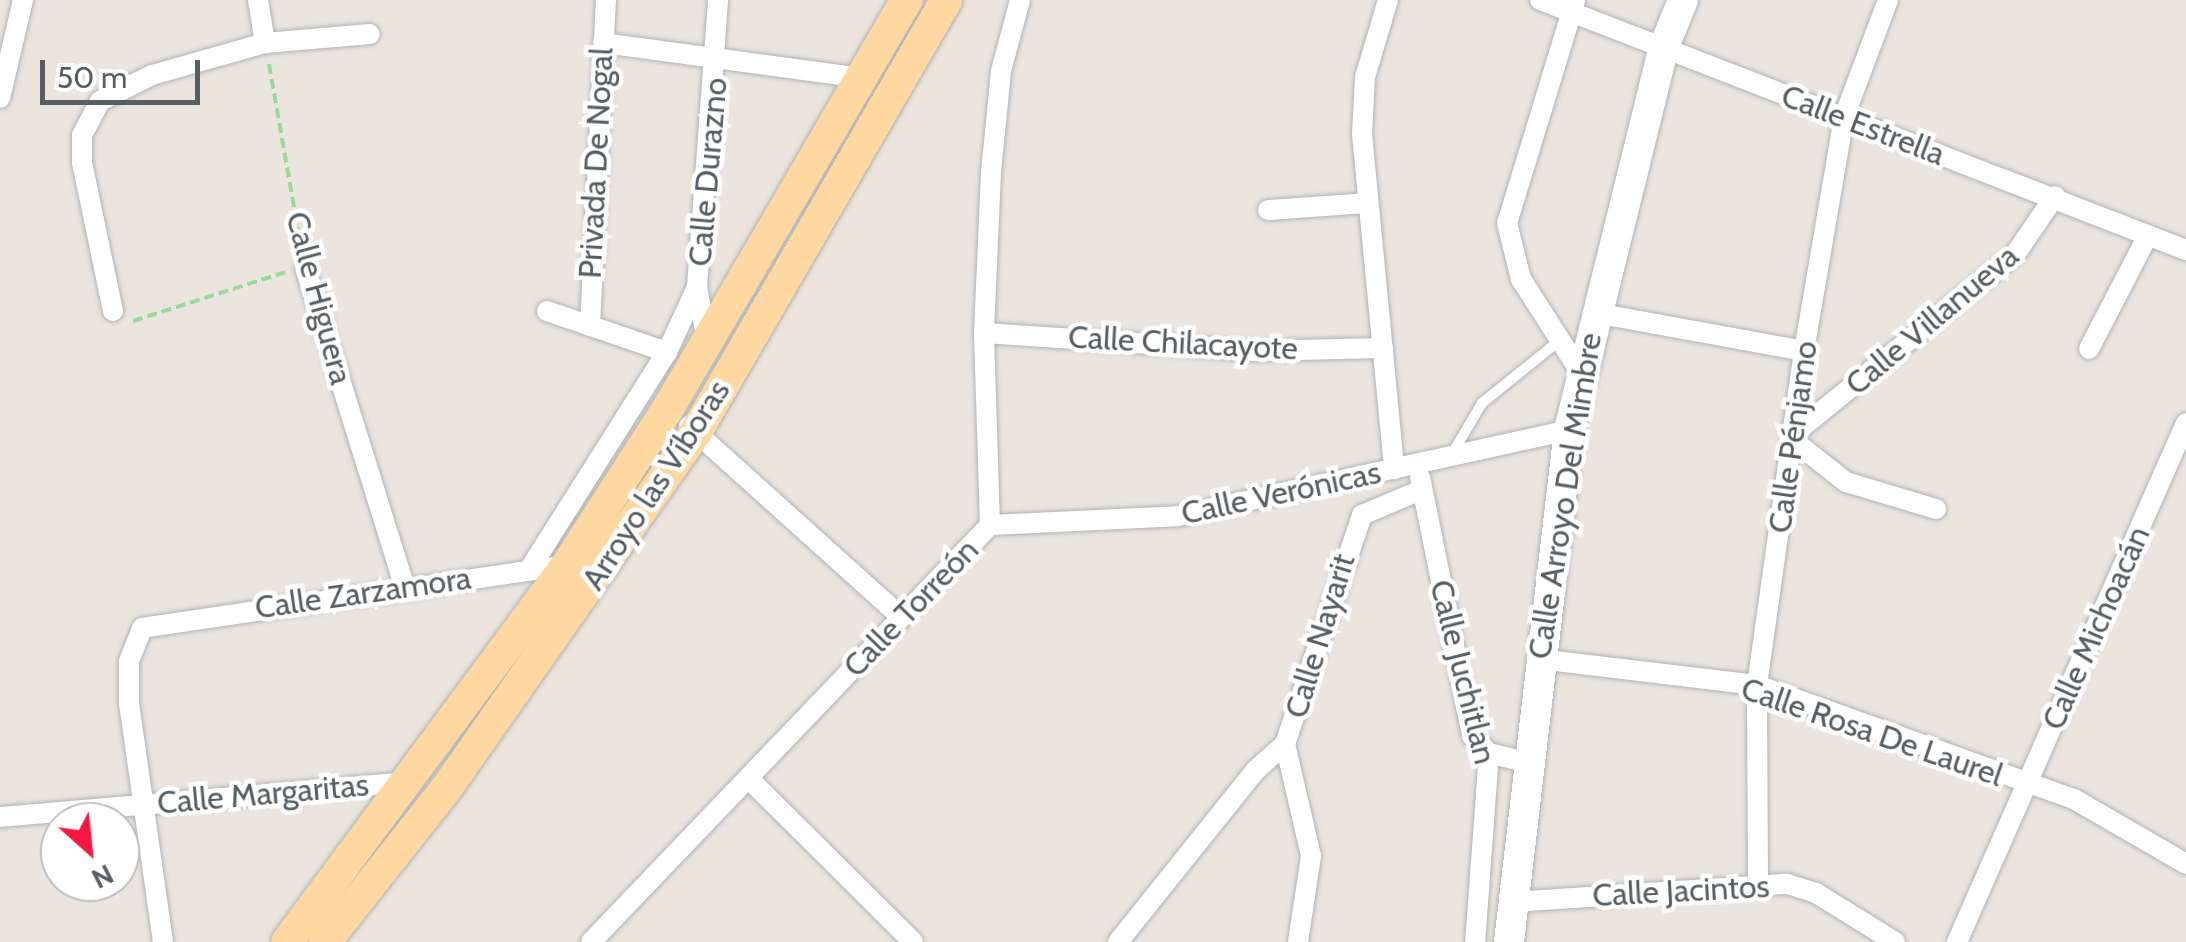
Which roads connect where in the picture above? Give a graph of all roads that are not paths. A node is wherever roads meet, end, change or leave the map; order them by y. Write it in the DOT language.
graph roads {
  1 [pos="23,0"];
  2 [pos="258,0"];
  3 [pos="606,0"];
  4 [pos="718,0"];
  5 [pos="907,0"];
  6 [pos="946,0"];
  7 [pos="1020,0"];
  8 [pos="1388,0"];
  9 [pos="1540,0"];
  10 [pos="1683,0"];
  11 [pos="1888,0"];
  12 [pos="1572,6"];
  13 [pos="370,34"];
  14 [pos="266,43"];
  15 [pos="602,43"];
  16 [pos="1664,48"];
  17 [pos="718,58"];
  18 [pos="861,78"];
  19 [pos="0,98"];
  20 [pos="1844,117"];
  21 [pos="2054,196"];
  22 [pos="1367,203"];
  23 [pos="1268,210"];
  24 [pos="2148,235"];
  25 [pos="2186,250"];
  26 [pos="304,267"];
  27 [pos="697,287"];
  28 [pos="113,310"];
  29 [pos="547,311"];
  30 [pos="1595,313"];
  31 [pos="590,326"];
  32 [pos="984,333"];
  33 [pos="1559,341"];
  34 [pos="708,342"];
  35 [pos="1382,348"];
  36 [pos="2088,349"];
  37 [pos="1804,351"];
  38 [pos="667,352"];
  39 [pos="1581,374"];
  40 [pos="668,410"];
  41 [pos="2186,423"];
  42 [pos="1569,430"];
  43 [pos="696,432"];
  44 [pos="1795,436"];
  45 [pos="1451,456"];
  46 [pos="1419,462"];
  47 [pos="1394,469"];
  48 [pos="1422,490"];
  49 [pos="1936,509"];
  50 [pos="990,525"];
  51 [pos="567,565"];
  52 [pos="531,567"];
  53 [pos="404,589"];
  54 [pos="901,617"];
  55 [pos="1539,659"];
  56 [pos="1757,685"];
  57 [pos="1284,744"];
  58 [pos="1489,753"];
  59 [pos="1526,762"];
  60 [pos="749,779"];
  61 [pos="408,782"];
  62 [pos="2027,787"];
  63 [pos="145,804"];
  64 [pos="0,816"];
  65 [pos="1501,858"];
  66 [pos="2186,864"];
  67 [pos="1758,883"];
  68 [pos="1513,902"];
  69 [pos="163,942"];
  70 [pos="287,942"];
  71 [pos="325,942"];
  72 [pos="590,942"];
  73 [pos="913,942"];
  74 [pos="1118,942"];
  75 [pos="1298,942"];
  76 [pos="1474,942"];
  77 [pos="1508,942"];
  78 [pos="1895,942"];
  79 [pos="1957,942"];
  1 -- 19 [label="street"];
  2 -- 14 [label="street"];
  3 -- 15 [label="street, Privada De Nogal"];
  4 -- 17 [label="street, Calle Durazno"];
  5 -- 18 [label="main road, Arroyo las Víboras"];
  6 -- 43 [label="main road, Arroyo las Víboras"];
  7 -- 32 [label="street, Calle Torreón"];
  8 -- 22 [label="street"];
  9 -- 12 [label="street, Calle Estrella"];
  10 -- 16 [label="street, Calle Arroyo Del Mimbre"];
  11 -- 20 [label="street, Calle Pénjamo"];
  12 -- 16 [label="street, Calle Estrella"];
  12 -- 33 [label="street"];
  13 -- 14 [label="street"];
  14 -- 28 [label="street"];
  15 -- 17 [label="street"];
  15 -- 31 [label="street, Privada De Nogal"];
  16 -- 20 [label="street, Calle Estrella"];
  16 -- 30 [label="street, Calle Arroyo Del Mimbre"];
  17 -- 18 [label="street"];
  17 -- 27 [label="street, Calle Durazno"];
  18 -- 34 [label="main road, Arroyo las Víboras"];
  20 -- 21 [label="street, Calle Estrella"];
  20 -- 37 [label="street, Calle Pénjamo"];
  21 -- 24 [label="street, Calle Estrella"];
  21 -- 44 [label="street, Calle Villanueva"];
  22 -- 23 [label="street"];
  22 -- 35 [label="street"];
  24 -- 25 [label="street, Calle Estrella"];
  24 -- 36 [label="street"];
  26 -- 53 [label="street, Calle Higuera"];
  27 -- 34 [label="street, Calle Durazno"];
  27 -- 38 [label="street"];
  29 -- 31 [label="street"];
  30 -- 37 [label="street"];
  30 -- 39 [label="street, Calle Arroyo Del Mimbre"];
  31 -- 38 [label="street"];
  32 -- 35 [label="street, Calle Chilacayote"];
  32 -- 50 [label="street, Calle Torreón"];
  33 -- 39 [label="street"];
  33 -- 45 [label="lane"];
  34 -- 40 [label="main road, Arroyo las Víboras"];
  35 -- 47 [label="street"];
  37 -- 44 [label="street, Calle Pénjamo"];
  38 -- 52 [label="street"];
  39 -- 42 [label="street, Calle Arroyo Del Mimbre"];
  40 -- 43 [label="street"];
  40 -- 51 [label="main road, Arroyo las Víboras"];
  41 -- 62 [label="street, Calle Michoacán"];
  42 -- 45 [label="street, Calle Verónicas"];
  42 -- 55 [label="street, Calle Arroyo Del Mimbre"];
  43 -- 54 [label="street"];
  43 -- 71 [label="main road, Arroyo las Víboras"];
  44 -- 49 [label="street"];
  44 -- 56 [label="street, Calle Pénjamo"];
  45 -- 46 [label="street, Calle Verónicas"];
  46 -- 47 [label="street, Calle Verónicas"];
  46 -- 48 [label="street, Calle Juchitlan"];
  47 -- 50 [label="street, Calle Verónicas"];
  48 -- 57 [label="street, Calle Nayarit"];
  48 -- 58 [label="street, Calle Juchitlan"];
  50 -- 54 [label="street, Calle Torreón"];
  51 -- 52 [label="street, Calle Zarzamora"];
  51 -- 61 [label="main road, Arroyo las Víboras"];
  52 -- 53 [label="street, Calle Zarzamora"];
  53 -- 63 [label="street, Calle Zarzamora"];
  54 -- 60 [label="street, Calle Torreón"];
  55 -- 56 [label="street, Calle Rosa De Laurel"];
  55 -- 59 [label="street, Calle Arroyo Del Mimbre"];
  56 -- 62 [label="street, Calle Rosa De Laurel"];
  56 -- 67 [label="street, Calle Pénjamo"];
  57 -- 74 [label="street, Calle Nayarit"];
  57 -- 75 [label="street"];
  58 -- 59 [label="street"];
  58 -- 65 [label="street, Calle Juchitlan"];
  59 -- 65 [label="street, Calle Arroyo Del Mimbre"];
  60 -- 72 [label="street, Calle Torreón"];
  60 -- 73 [label="street"];
  61 -- 63 [label="street, Calle Margaritas"];
  61 -- 70 [label="main road, Arroyo las Víboras"];
  62 -- 66 [label="street, Calle Rosa De Laurel"];
  62 -- 79 [label="street, Calle Michoacán"];
  63 -- 64 [label="street, Calle Margaritas"];
  63 -- 69 [label="street"];
  65 -- 68 [label="street, Calle Arroyo Del Mimbre"];
  65 -- 76 [label="street, Calle Juchitlan"];
  67 -- 68 [label="street, Calle Jacintos"];
  67 -- 78 [label="street, Calle Jacintos"];
  68 -- 77 [label="street, Calle Arroyo Del Mimbre"];
}
